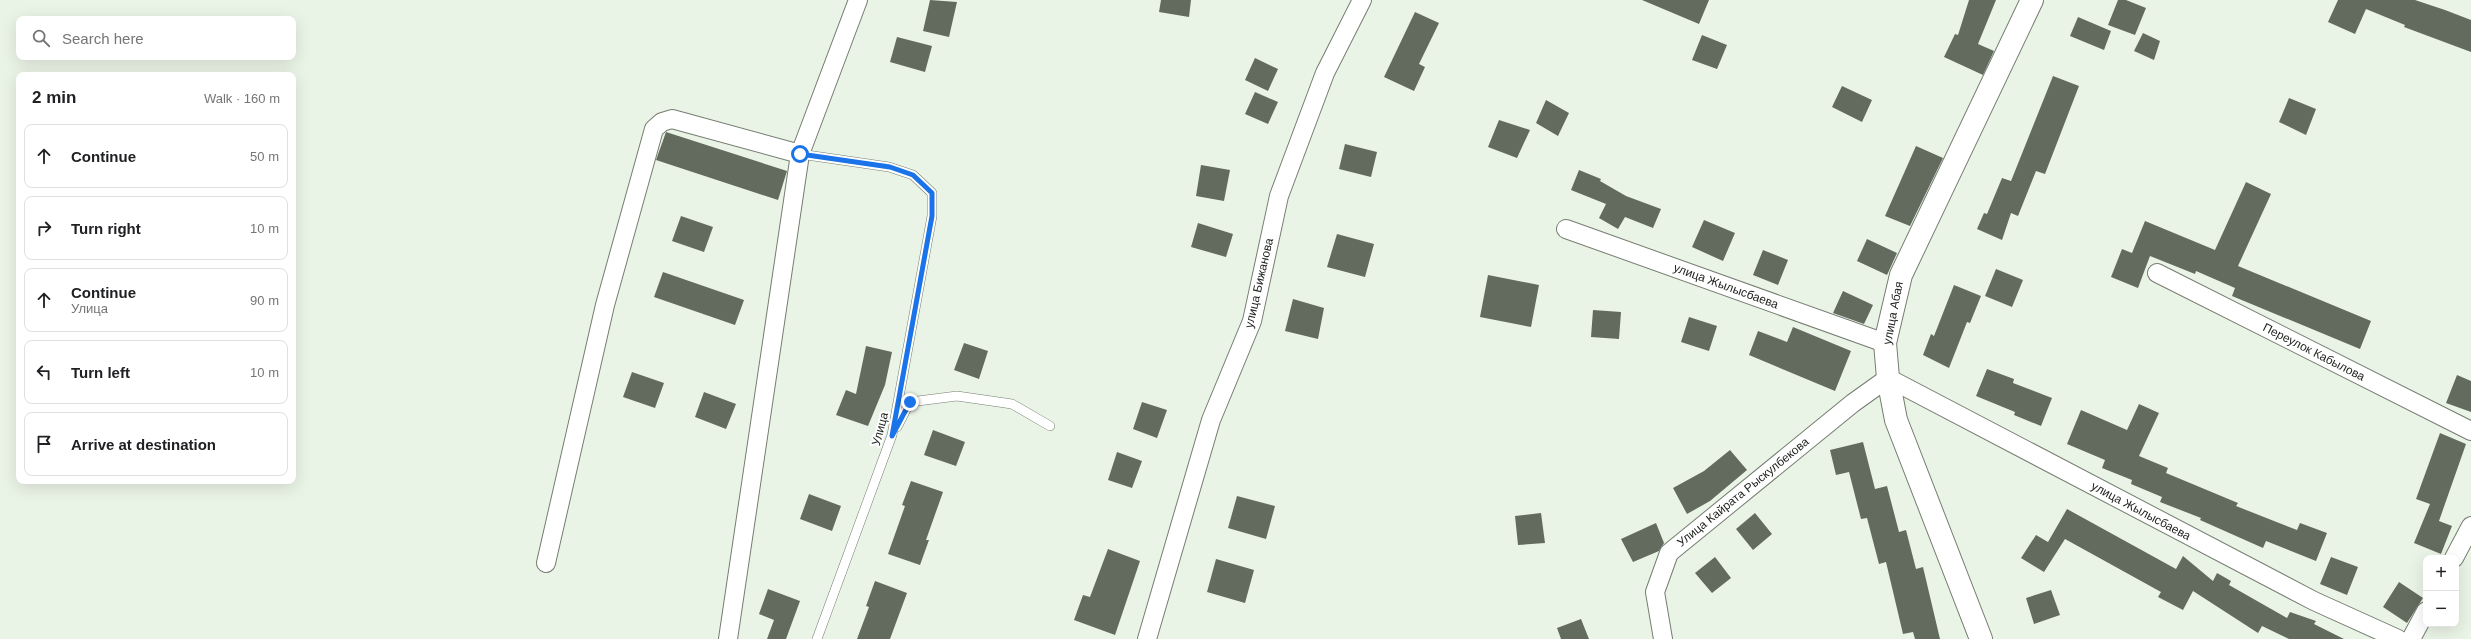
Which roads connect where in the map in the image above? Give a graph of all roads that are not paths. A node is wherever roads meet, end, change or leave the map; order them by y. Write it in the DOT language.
graph roads {
  1 [pos="858,0"];
  2 [pos="1362,0"];
  3 [pos="2032,0"];
  4 [pos="800,154"];
  5 [pos="1566,229"];
  6 [pos="2157,273"];
  7 [pos="1885,343"];
  8 [pos="1888,378"];
  9 [pos="1050,426"];
  10 [pos="2471,431"];
  11 [pos="892,436"];
  12 [pos="2471,526"];
  13 [pos="2456,555"];
  14 [pos="546,563"];
  15 [pos="2423,617"];
  16 [pos="728,639"];
  17 [pos="817,639"];
  18 [pos="1147,639"];
  19 [pos="1662,639"];
  20 [pos="1981,639"];
  21 [pos="2398,639"];
  22 [pos="2411,639"];
  1 -- 4 [label="street"];
  2 -- 18 [label="street, улица Бижанова"];
  3 -- 7 [label="street, улица Абая"];
  4 -- 11 [label="lane, Улица"];
  4 -- 14 [label="street"];
  4 -- 16 [label="street"];
  5 -- 7 [label="street, улица Жылысбаева"];
  6 -- 10 [label="street, Переулок Кабылова"];
  7 -- 8 [label="street, улица Абая"];
  8 -- 19 [label="street, Улица Кайрата Рыскулбекова"];
  8 -- 20 [label="street, улица Абая"];
  8 -- 21 [label="street, улица Жылысбаева"];
  9 -- 11 [label="lane"];
  11 -- 17 [label="lane, Улица"];
  12 -- 13 [label="street"];
  15 -- 22 [label="street"];
}
